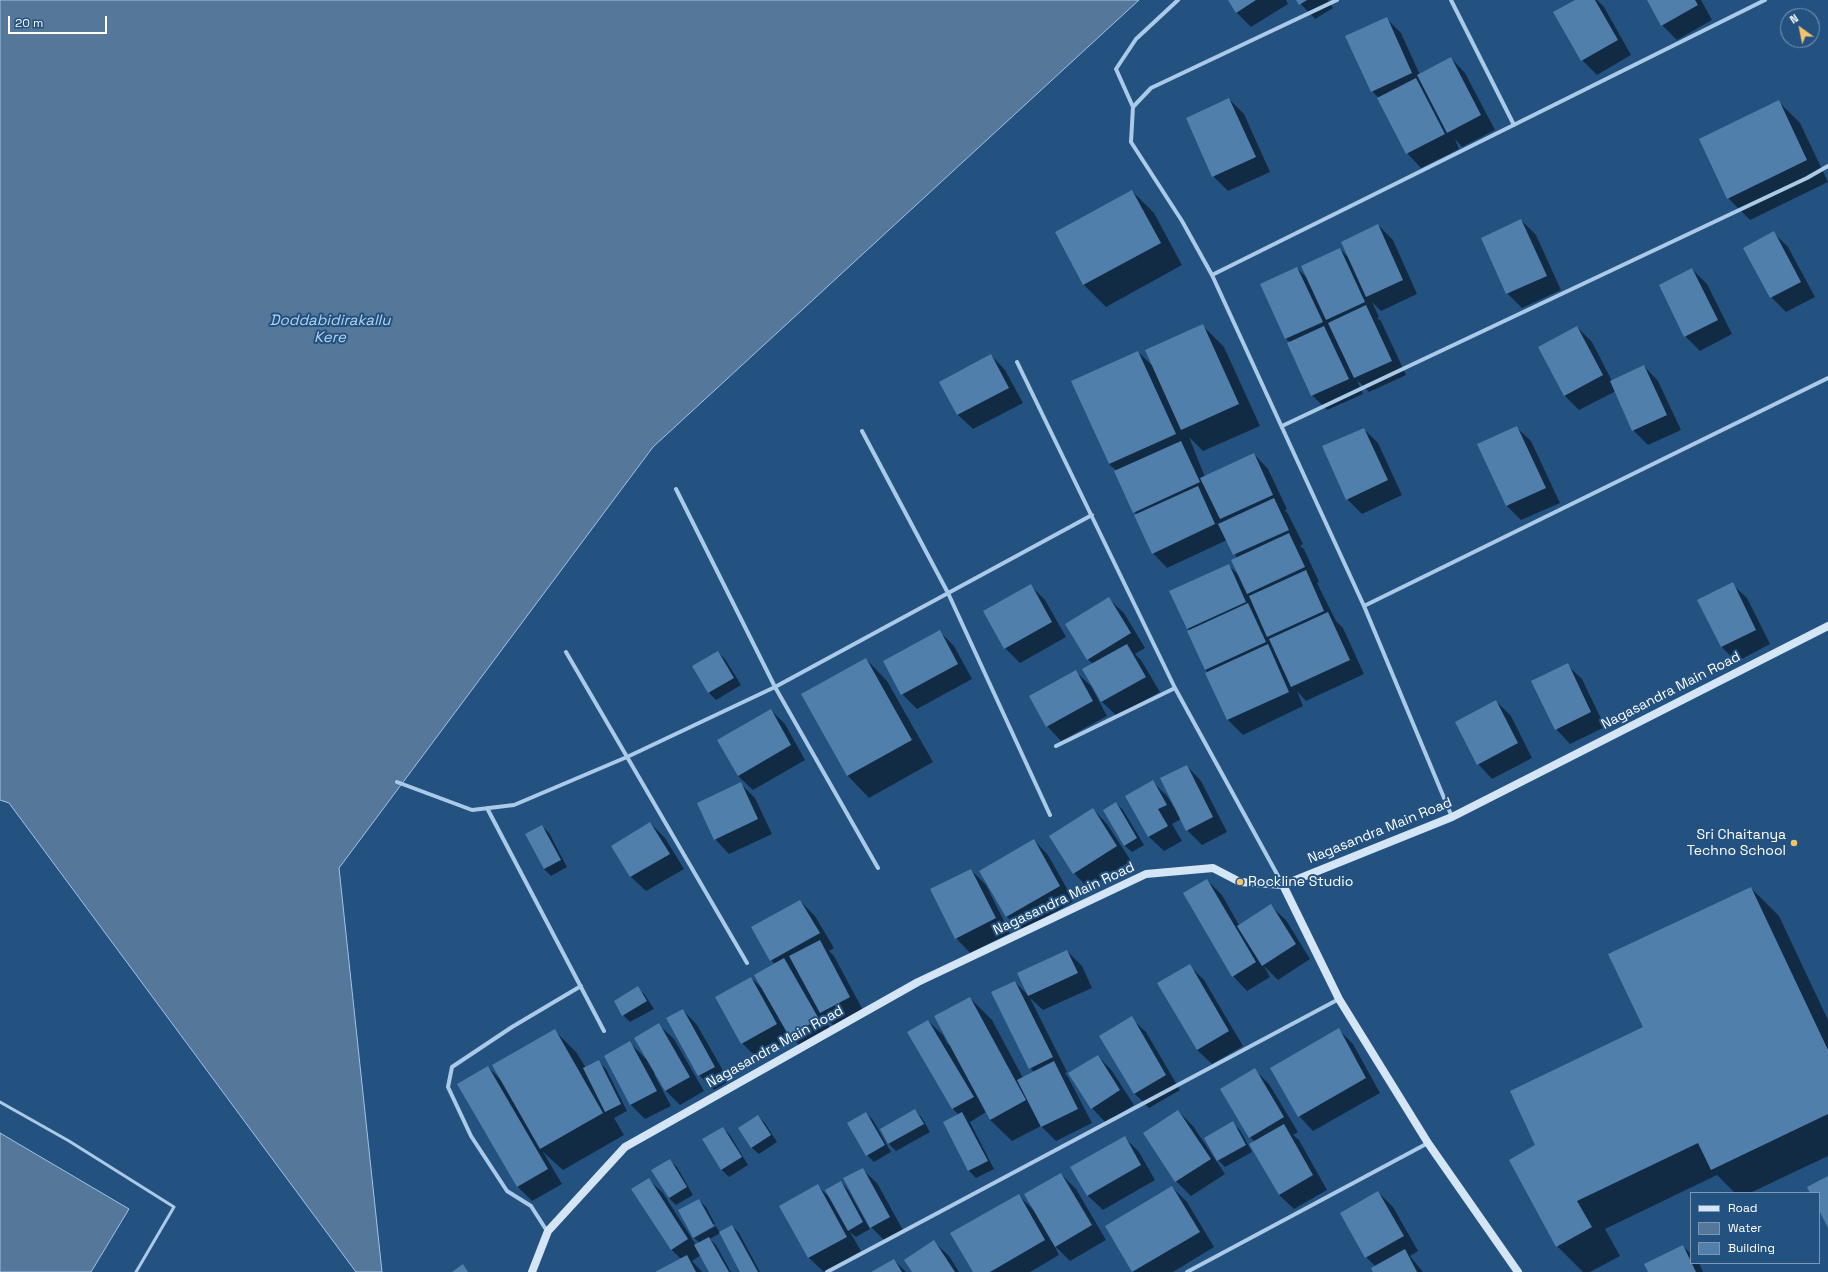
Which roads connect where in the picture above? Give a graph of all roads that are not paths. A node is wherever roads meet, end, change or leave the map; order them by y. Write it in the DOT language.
graph roads {
  1 [pos="1178,0"];
  2 [pos="1337,0"];
  3 [pos="1451,0"];
  4 [pos="1765,0"];
  5 [pos="1133,107"];
  6 [pos="1514,125"];
  7 [pos="1828,166"];
  8 [pos="1212,275"];
  9 [pos="1016,362"];
  10 [pos="1828,378"];
  11 [pos="1282,426"];
  12 [pos="862,431"];
  13 [pos="676,489"];
  14 [pos="1092,515"];
  15 [pos="948,593"];
  16 [pos="1364,606"];
  17 [pos="1828,626"];
  18 [pos="566,652"];
  19 [pos="775,687"];
  20 [pos="1175,688"];
  21 [pos="1056,746"];
  22 [pos="627,757"];
  23 [pos="397,782"];
  24 [pos="487,808"];
  25 [pos="1050,815"];
  26 [pos="1452,816"];
  27 [pos="878,868"];
  28 [pos="1283,885"];
  29 [pos="747,963"];
  30 [pos="581,986"];
  31 [pos="1339,999"];
  32 [pos="604,1031"];
  33 [pos="0,1102"];
  34 [pos="1428,1143"];
  35 [pos="548,1231"];
  36 [pos="136,1272"];
  37 [pos="532,1272"];
  38 [pos="827,1272"];
  39 [pos="1187,1272"];
  40 [pos="1518,1272"];
  1 -- 5 [label="street"];
  2 -- 5 [label="street"];
  3 -- 6 [label="street"];
  4 -- 6 [label="street"];
  5 -- 8 [label="street"];
  6 -- 8 [label="street"];
  7 -- 11 [label="street"];
  8 -- 11 [label="street"];
  9 -- 14 [label="street"];
  10 -- 16 [label="street"];
  11 -- 16 [label="street"];
  12 -- 15 [label="street"];
  13 -- 19 [label="street"];
  14 -- 15 [label="street"];
  14 -- 20 [label="street"];
  15 -- 19 [label="street"];
  15 -- 25 [label="street"];
  16 -- 26 [label="street"];
  17 -- 26 [label="street, Nagasandra Main Road"];
  18 -- 22 [label="street"];
  19 -- 22 [label="street"];
  19 -- 27 [label="street"];
  20 -- 21 [label="street"];
  20 -- 28 [label="street"];
  22 -- 24 [label="street"];
  22 -- 29 [label="street"];
  23 -- 24 [label="street"];
  24 -- 30 [label="street"];
  26 -- 28 [label="street, Nagasandra Main Road"];
  28 -- 31 [label="street"];
  28 -- 35 [label="street, Nagasandra Main Road"];
  30 -- 32 [label="street"];
  30 -- 35 [label="street"];
  31 -- 34 [label="street"];
  31 -- 38 [label="street"];
  33 -- 36 [label="lane"];
  34 -- 39 [label="street"];
  34 -- 40 [label="street"];
  35 -- 37 [label="street, Nagasandra Main Road"];
}
